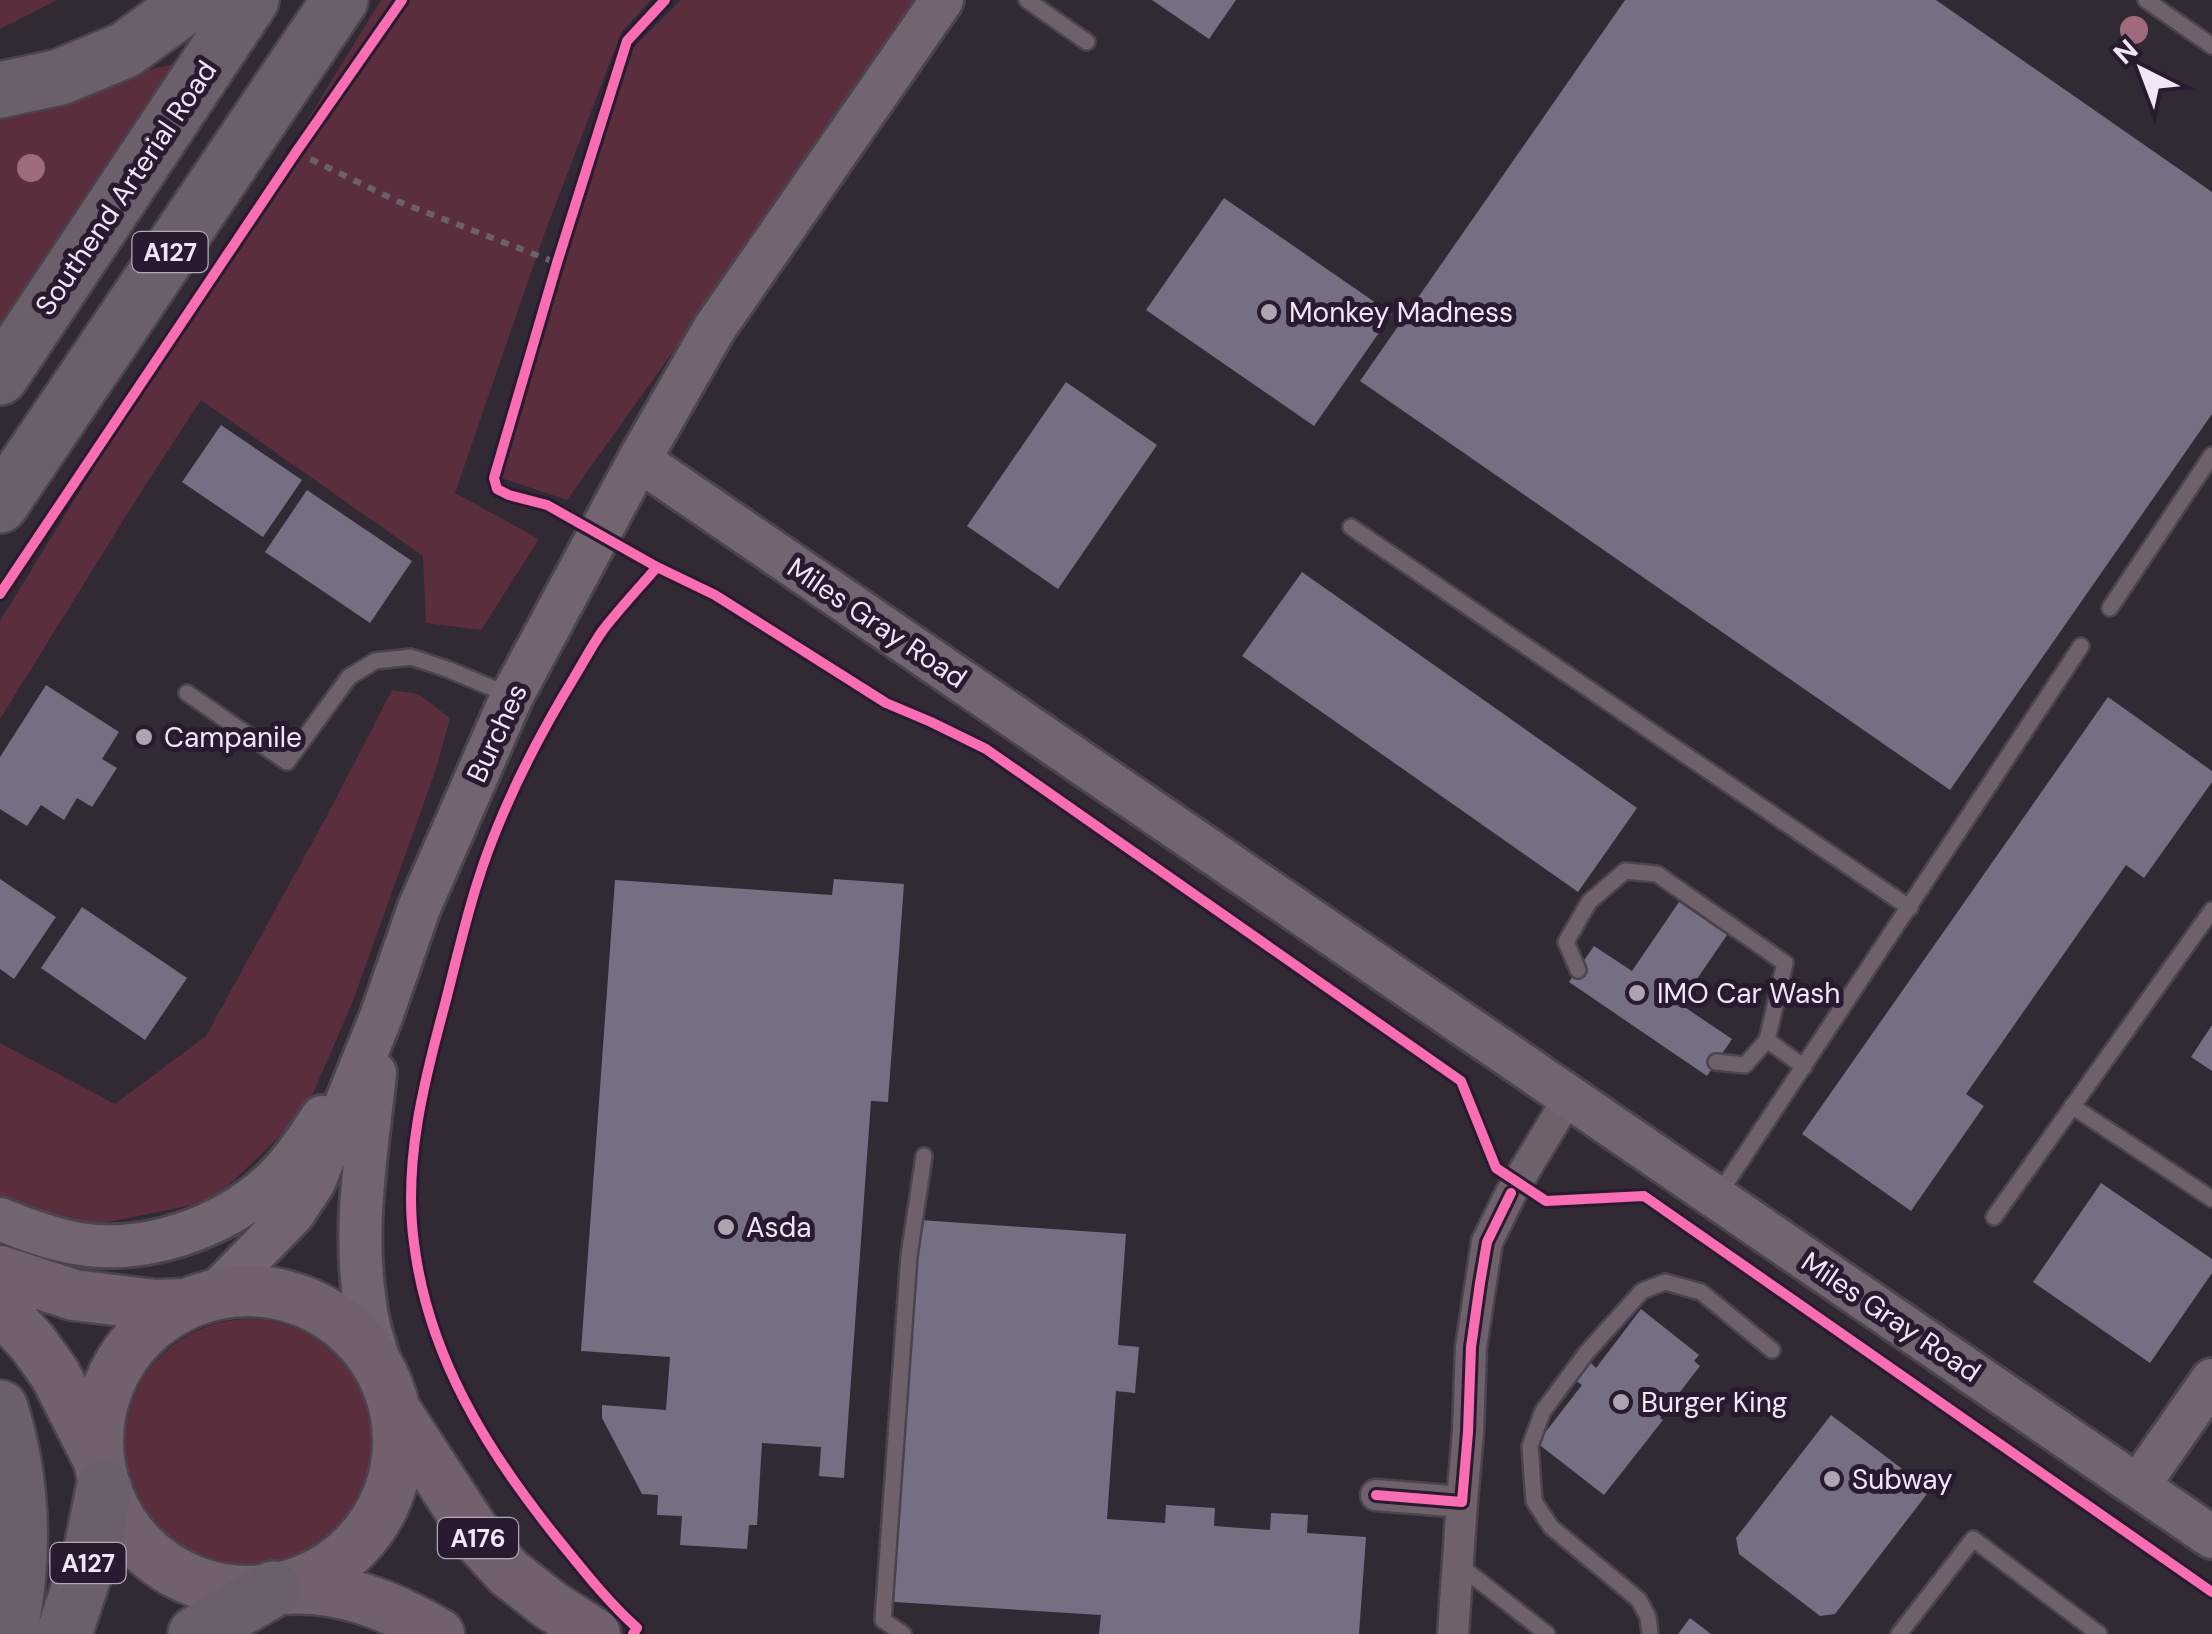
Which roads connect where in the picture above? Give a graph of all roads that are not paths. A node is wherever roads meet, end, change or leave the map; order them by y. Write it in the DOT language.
graph roads {
  1 [pos="194,0"];
  2 [pos="251,0"];
  3 [pos="340,0"];
  4 [pos="942,0"];
  5 [pos="1027,0"];
  6 [pos="2146,0"];
  7 [pos="1087,42"];
  8 [pos="2212,46"];
  9 [pos="0,90"];
  10 [pos="0,377"];
  11 [pos="2212,455"];
  12 [pos="639,460"];
  13 [pos="0,505"];
  14 [pos="1351,527"];
  15 [pos="2110,608"];
  16 [pos="2081,646"];
  17 [pos="187,694"];
  18 [pos="512,696"];
  19 [pos="1910,908"];
  20 [pos="2212,910"];
  21 [pos="1578,970"];
  22 [pos="381,1017"];
  23 [pos="1767,1040"];
  24 [pos="1716,1062"];
  25 [pos="1804,1066"];
  26 [pos="1570,1097"];
  27 [pos="2072,1106"];
  28 [pos="924,1156"];
  29 [pos="1717,1198"];
  30 [pos="2212,1199"];
  31 [pos="1994,1217"];
  32 [pos="0,1219"];
  33 [pos="0,1271"];
  34 [pos="201,1299"];
  35 [pos="0,1308"];
  36 [pos="1772,1350"];
  37 [pos="2212,1380"];
  38 [pos="390,1394"];
  39 [pos="0,1408"];
  40 [pos="101,1474"];
  41 [pos="2138,1486"];
  42 [pos="1376,1495"];
  43 [pos="1462,1502"];
  44 [pos="2212,1537"];
  45 [pos="1460,1564"];
  46 [pos="278,1589"];
  47 [pos="9,1634"];
  48 [pos="64,1634"];
  49 [pos="196,1634"];
  50 [pos="439,1634"];
  51 [pos="595,1634"];
  52 [pos="903,1634"];
  53 [pos="1453,1634"];
  54 [pos="1547,1634"];
  55 [pos="1650,1634"];
  56 [pos="1900,1634"];
  57 [pos="2099,1634"];
  1 -- 9 [label="highway"];
  2 -- 10 [label="highway, Southend Arterial Road / A127"];
  3 -- 13 [label="highway, A127"];
  4 -- 12 [label="street"];
  5 -- 7 [label="lane"];
  6 -- 8 [label="lane"];
  11 -- 15 [label="lane"];
  12 -- 18 [label="street, Burches"];
  12 -- 26 [label="street, Miles Gray Road"];
  14 -- 19 [label="lane"];
  16 -- 19 [label="lane"];
  17 -- 18 [label="lane"];
  18 -- 22 [label="street, Burches"];
  19 -- 25 [label="lane"];
  20 -- 27 [label="lane"];
  21 -- 23 [label="lane"];
  22 -- 32 [label="street"];
  22 -- 34 [label="street, Burches"];
  22 -- 38 [label="street, Burches"];
  23 -- 24 [label="lane"];
  23 -- 25 [label="lane"];
  25 -- 29 [label="lane"];
  26 -- 29 [label="street, Miles Gray Road"];
  26 -- 43 [label="street"];
  27 -- 30 [label="lane"];
  27 -- 31 [label="lane"];
  28 -- 52 [label="lane"];
  29 -- 41 [label="street, Miles Gray Road"];
  33 -- 34 [label="main road"];
  34 -- 38 [label="main road"];
  34 -- 40 [label="main road"];
  35 -- 40 [label="main road"];
  36 -- 55 [label="lane"];
  37 -- 41 [label="street"];
  38 -- 46 [label="main road"];
  38 -- 51 [label="main road, A176"];
  39 -- 47 [label="highway, A127"];
  40 -- 46 [label="main road"];
  40 -- 48 [label="highway, A127"];
  41 -- 44 [label="street, Miles Gray Road"];
  42 -- 43 [label="street"];
  43 -- 45 [label="street"];
  45 -- 53 [label="street"];
  45 -- 54 [label="lane"];
  46 -- 49 [label="highway"];
  46 -- 50 [label="main road"];
  56 -- 57 [label="lane"];
}
